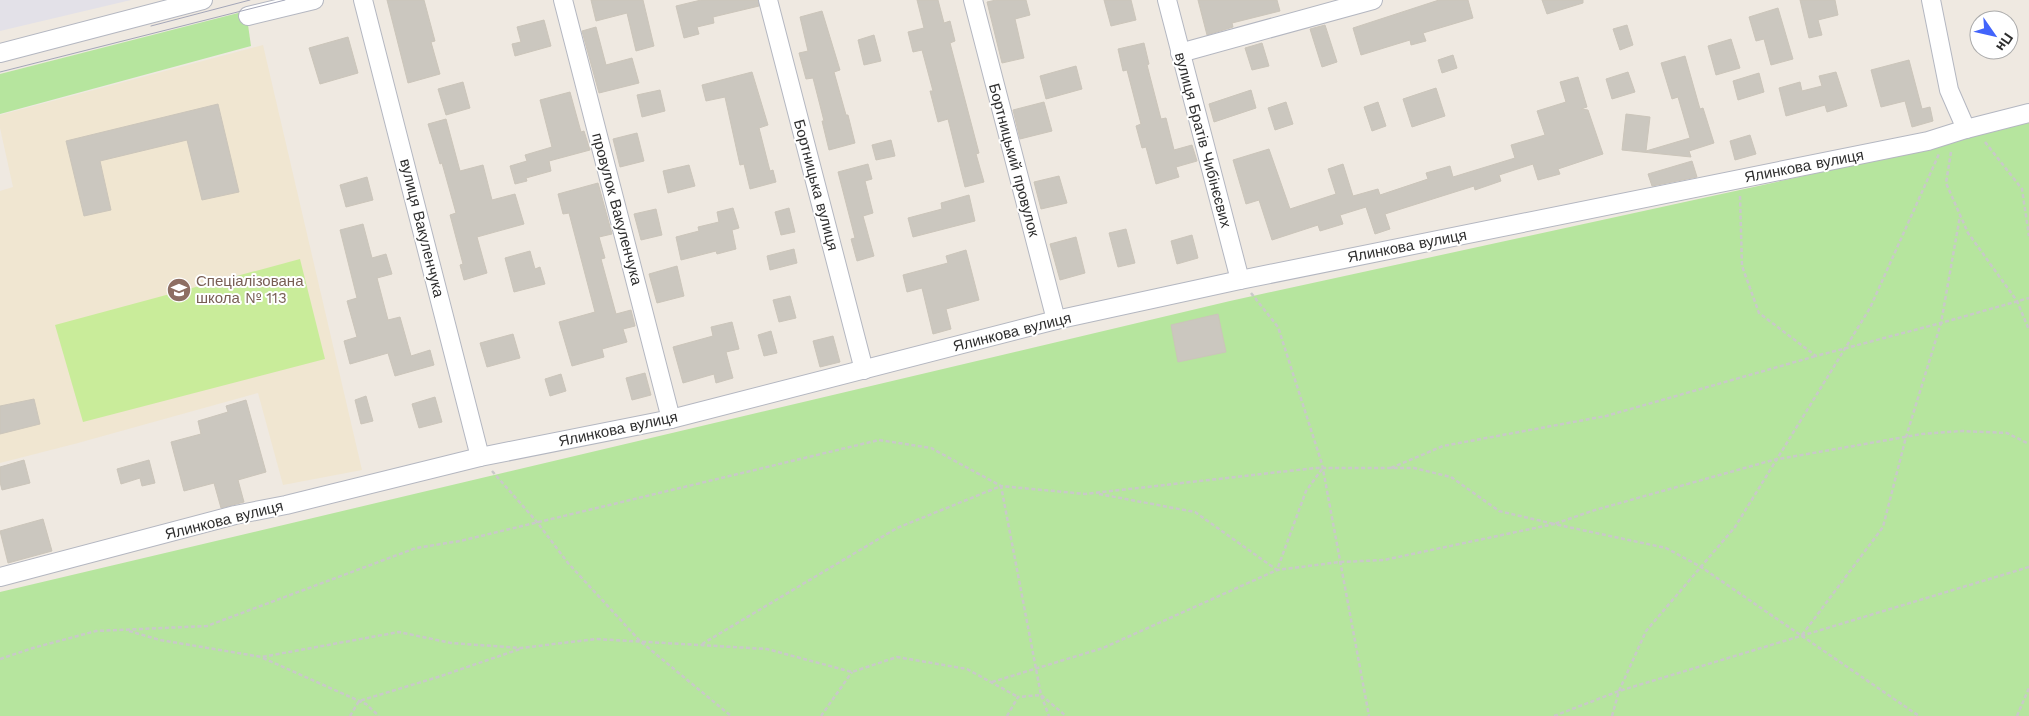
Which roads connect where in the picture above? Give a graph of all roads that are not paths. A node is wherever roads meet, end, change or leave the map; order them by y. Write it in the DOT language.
graph roads {
  1 [pos="203,0"];
  2 [pos="314,0"];
  3 [pos="363,0"];
  4 [pos="563,0"];
  5 [pos="768,0"];
  6 [pos="972,0"];
  7 [pos="1167,0"];
  8 [pos="1373,0"];
  9 [pos="1931,0"];
  10 [pos="1335,5"];
  11 [pos="248,16"];
  12 [pos="0,53"];
  13 [pos="1180,53"];
  14 [pos="2029,113"];
  15 [pos="1960,131"];
  16 [pos="1240,280"];
  17 [pos="1056,320"];
  18 [pos="864,370"];
  19 [pos="671,419"];
  20 [pos="480,457"];
  21 [pos="0,577"];
  1 -- 12 [label="street"];
  2 -- 11 [label="street"];
  3 -- 20 [label="street, вулиця Вакуленчука"];
  4 -- 19 [label="street, провулок Вакуленчука"];
  5 -- 18 [label="street, Бортницька вулиця"];
  6 -- 17 [label="street, Бортницький провулок"];
  7 -- 13 [label="street, вулиця Братів Чибінєєвих"];
  8 -- 10 [label="street"];
  9 -- 15 [label="street"];
  10 -- 13 [label="street"];
  13 -- 16 [label="street, вулиця Братів Чибінєєвих"];
  14 -- 15 [label="street, Ялинкова вулиця"];
  15 -- 16 [label="street, Ялинкова вулиця"];
  16 -- 17 [label="street, Ялинкова вулиця"];
  17 -- 18 [label="street, Ялинкова вулиця"];
  18 -- 19 [label="street, Ялинкова вулиця"];
  19 -- 20 [label="street, Ялинкова вулиця"];
  20 -- 21 [label="street, Ялинкова вулиця"];
}
